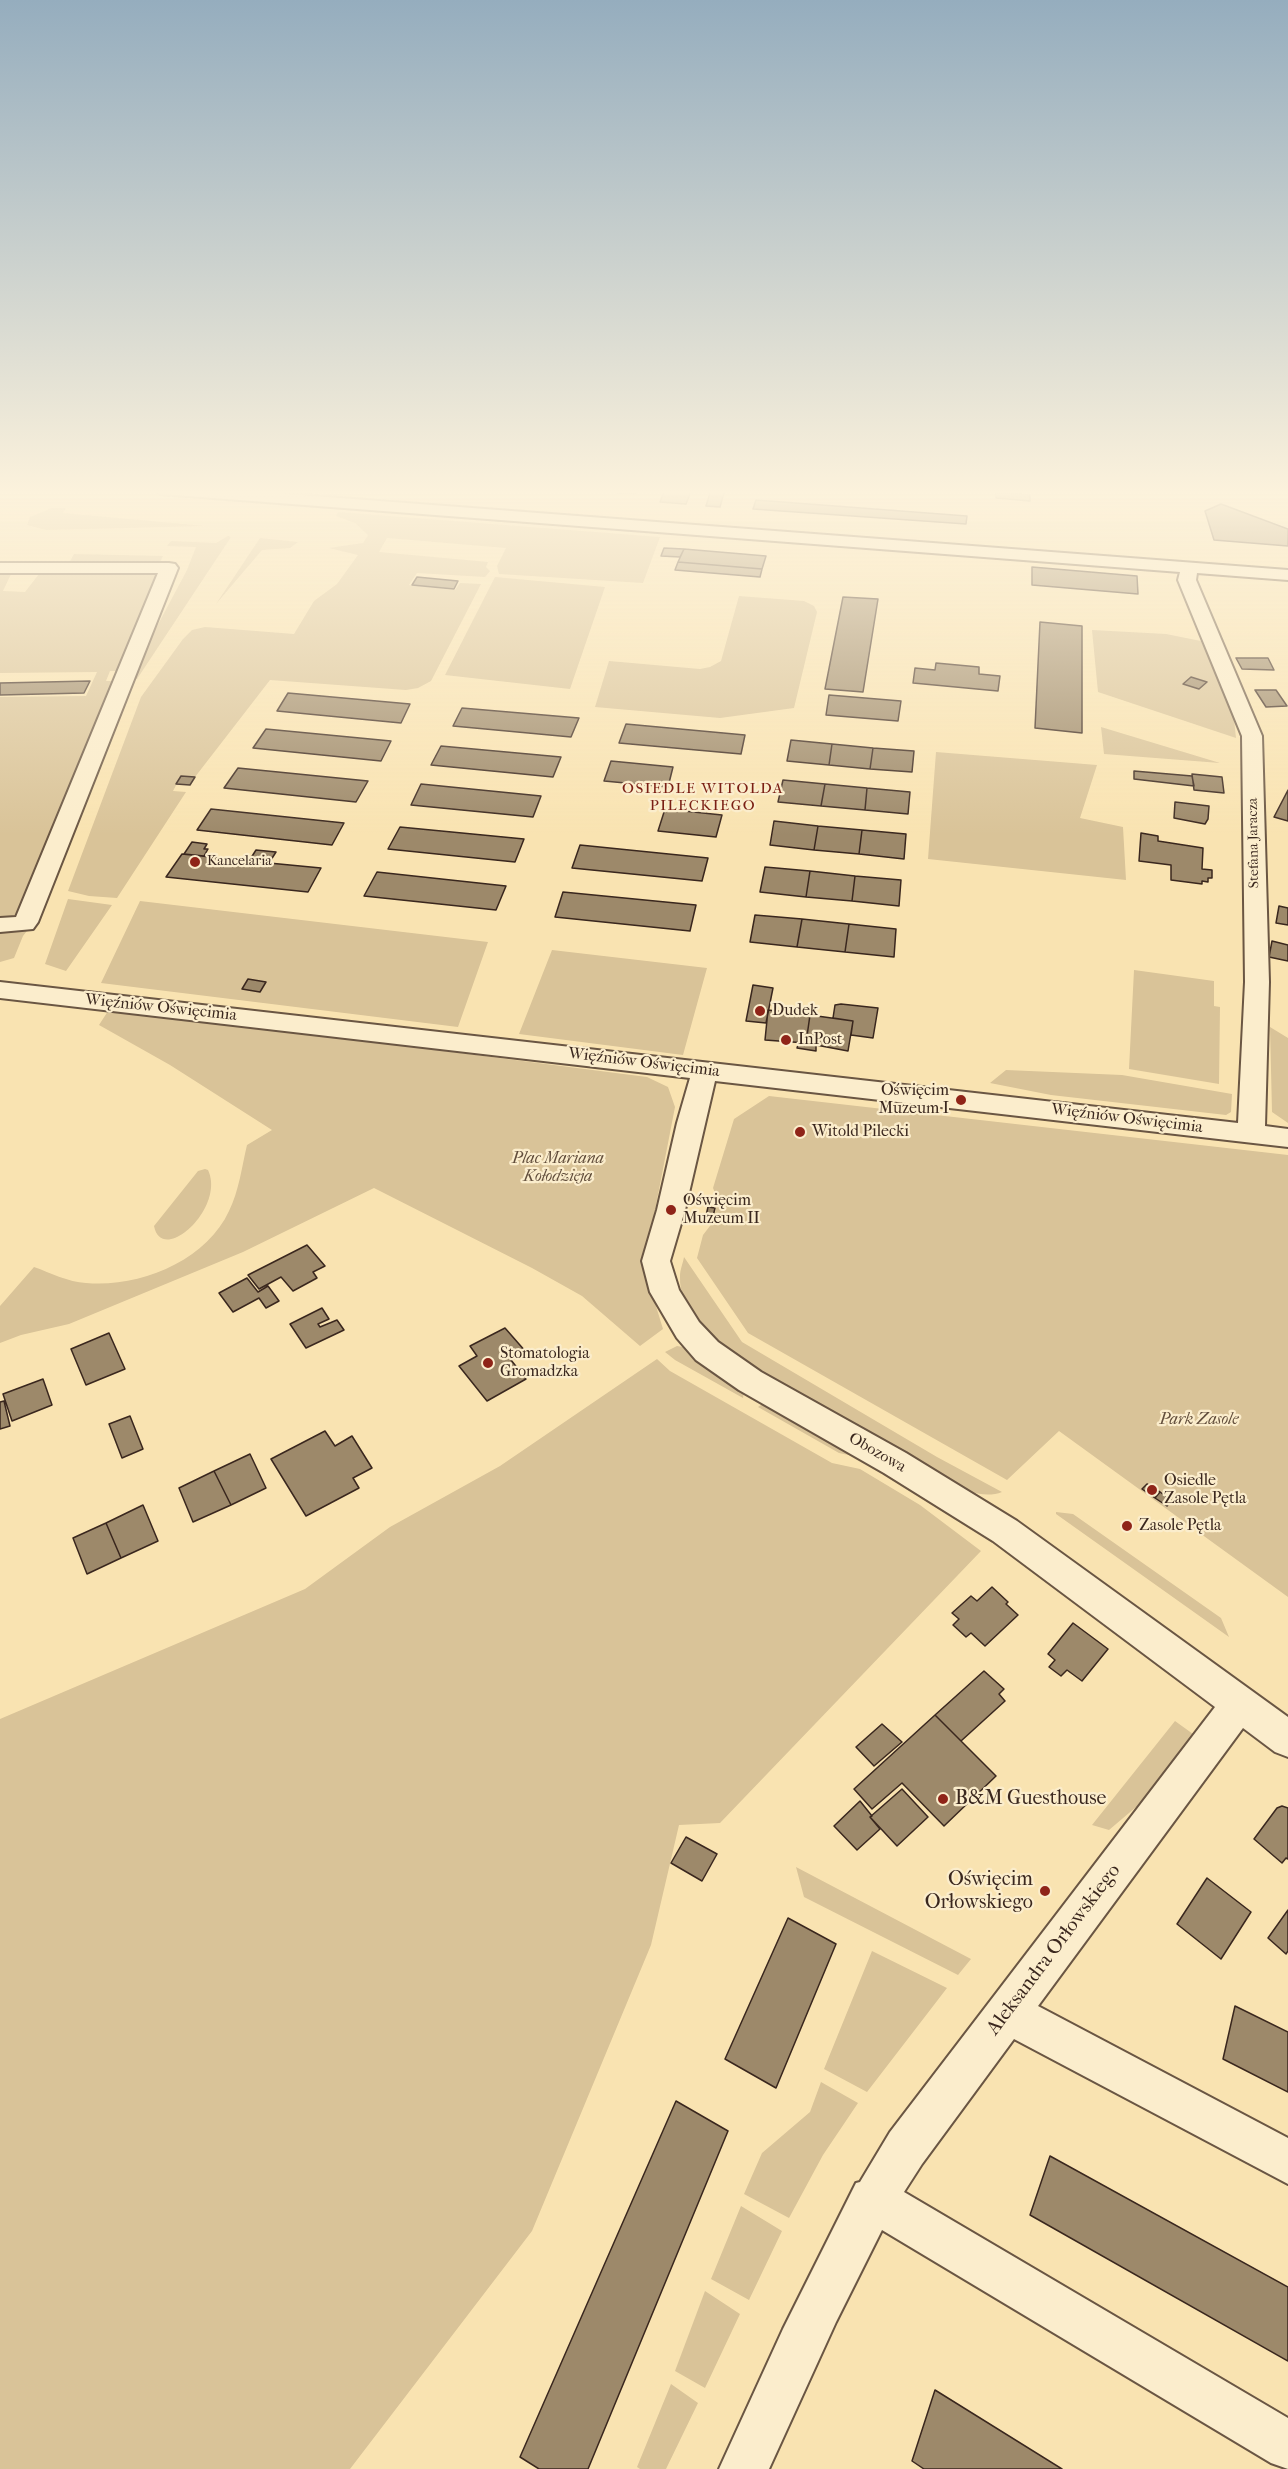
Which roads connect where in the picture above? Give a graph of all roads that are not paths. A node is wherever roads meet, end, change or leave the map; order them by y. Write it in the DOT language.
graph roads {
  1 [pos="155,604"];
  2 [pos="1197,604"];
  3 [pos="0,925"];
  4 [pos="0,990"];
  5 [pos="705,1070"];
  6 [pos="1251,1134"];
  7 [pos="1288,1138"];
  8 [pos="1240,1704"];
  9 [pos="1288,1739"];
  10 [pos="1007,2012"];
  11 [pos="1288,2162"];
  12 [pos="872,2199"];
  13 [pos="1288,2446"];
  14 [pos="744,2469"];
  1 -- 3 [label="street"];
  2 -- 6 [label="street, Stefana Jaracza"];
  4 -- 5 [label="street, Więźniów Oświęcimia"];
  5 -- 6 [label="street, Więźniów Oświęcimia"];
  5 -- 8 [label="street, Obozowa"];
  6 -- 7 [label="street, Więźniów Oświęcimia"];
  8 -- 9 [label="street, Obozowa"];
  8 -- 10 [label="street, Aleksandra Orłowskiego"];
  10 -- 11 [label="street"];
  10 -- 12 [label="street, Aleksandra Orłowskiego"];
  12 -- 13 [label="street"];
  12 -- 14 [label="street, Aleksandra Orłowskiego"];
}
